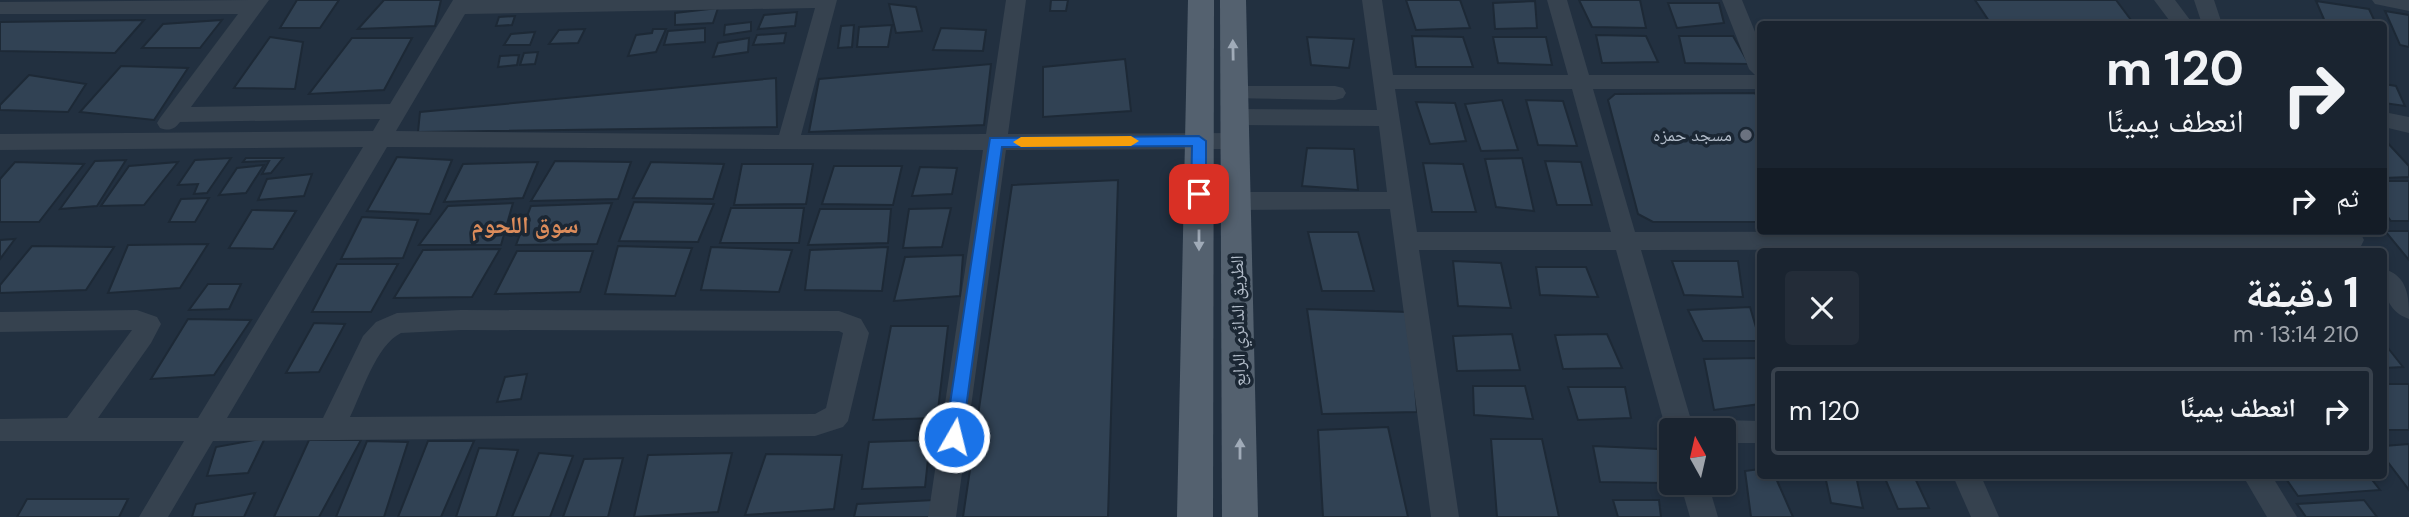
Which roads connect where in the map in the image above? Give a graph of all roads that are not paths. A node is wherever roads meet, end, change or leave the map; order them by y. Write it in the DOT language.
graph roads {
  1 [pos="1016,0"];
  2 [pos="1201,0"];
  3 [pos="1233,0"];
  4 [pos="1372,0"];
  5 [pos="1557,0"];
  6 [pos="1732,0"];
  7 [pos="2164,0"];
  8 [pos="2204,0"];
  9 [pos="2382,0"];
  10 [pos="827,1"];
  11 [pos="658,2"];
  12 [pos="243,4"];
  13 [pos="461,4"];
  14 [pos="2409,5"];
  15 [pos="0,8"];
  16 [pos="2181,21"];
  17 [pos="2211,21"];
  18 [pos="1757,62"];
  19 [pos="1383,82"];
  20 [pos="1757,82"];
  21 [pos="1581,83"];
  22 [pos="1335,93"];
  23 [pos="398,111"];
  24 [pos="174,115"];
  25 [pos="1234,117"];
  26 [pos="1388,118"];
  27 [pos="2387,121"];
  28 [pos="2409,125"];
  29 [pos="381,139"];
  30 [pos="155,141"];
  31 [pos="1199,141"];
  32 [pos="0,142"];
  33 [pos="996,142"];
  34 [pos="788,143"];
  35 [pos="1399,200"];
  36 [pos="1235,201"];
  37 [pos="1830,236"];
  38 [pos="1878,236"];
  39 [pos="2005,236"];
  40 [pos="2231,236"];
  41 [pos="1626,240"];
  42 [pos="1404,241"];
  43 [pos="2353,241"];
  44 [pos="2120,246"];
  45 [pos="2387,282"];
  46 [pos="2409,309"];
  47 [pos="0,322"];
  48 [pos="1677,418"];
  49 [pos="206,429"];
  50 [pos="331,429"];
  51 [pos="0,430"];
  52 [pos="75,430"];
  53 [pos="1736,432"];
  54 [pos="1757,432"];
  55 [pos="1968,479"];
  56 [pos="2259,479"];
  57 [pos="1698,495"];
  58 [pos="153,517"];
  59 [pos="942,517"];
  60 [pos="1195,517"];
  61 [pos="1240,517"];
  62 [pos="1445,517"];
  63 [pos="1704,517"];
  64 [pos="1985,517"];
  65 [pos="2283,517"];
  1 -- 33 [label="street"];
  2 -- 31 [label="main road"];
  25 -- 3 [label="main road, الطريق الدائري الرابع, one-way"];
  4 -- 19 [label="street"];
  5 -- 21 [label="street"];
  6 -- 18 [label="street"];
  7 -- 16 [label="street"];
  8 -- 17 [label="street"];
  9 -- 14 [label="street"];
  10 -- 11 [label="street"];
  10 -- 34 [label="street"];
  11 -- 13 [label="street"];
  12 -- 15 [label="street"];
  12 -- 24 [label="street"];
  13 -- 23 [label="street"];
  19 -- 21 [label="street"];
  19 -- 26 [label="street"];
  20 -- 21 [label="street"];
  21 -- 41 [label="street"];
  22 -- 25 [label="street"];
  23 -- 24 [label="street"];
  23 -- 29 [label="street"];
  24 -- 30 [label="street"];
  25 -- 26 [label="street"];
  25 -- 31 [label="street"];
  25 -- 36 [label="main road, الطريق الدائري الرابع"];
  26 -- 35 [label="street"];
  27 -- 28 [label="street"];
  29 -- 30 [label="street"];
  29 -- 34 [label="street"];
  29 -- 49 [label="street"];
  30 -- 32 [label="street"];
  31 -- 33 [label="street"];
  31 -- 60 [label="main road, one-way"];
  33 -- 34 [label="street"];
  33 -- 59 [label="street"];
  35 -- 36 [label="street"];
  35 -- 42 [label="street"];
  61 -- 36 [label="main road, الطريق الدائري الرابع, one-way"];
  37 -- 38 [label="street"];
  37 -- 41 [label="street"];
  38 -- 39 [label="street"];
  39 -- 44 [label="street"];
  40 -- 43 [label="street"];
  40 -- 44 [label="street"];
  41 -- 42 [label="street"];
  41 -- 48 [label="street"];
  42 -- 62 [label="street"];
  45 -- 46 [label="street"];
  47 -- 52 [label="street"];
  49 -- 50 [label="street"];
  49 -- 52 [label="street"];
  49 -- 58 [label="street"];
  50 -- 50 [label="street"];
  51 -- 52 [label="street"];
  53 -- 54 [label="street"];
  55 -- 64 [label="street"];
  56 -- 65 [label="street"];
  57 -- 63 [label="street"];
}
